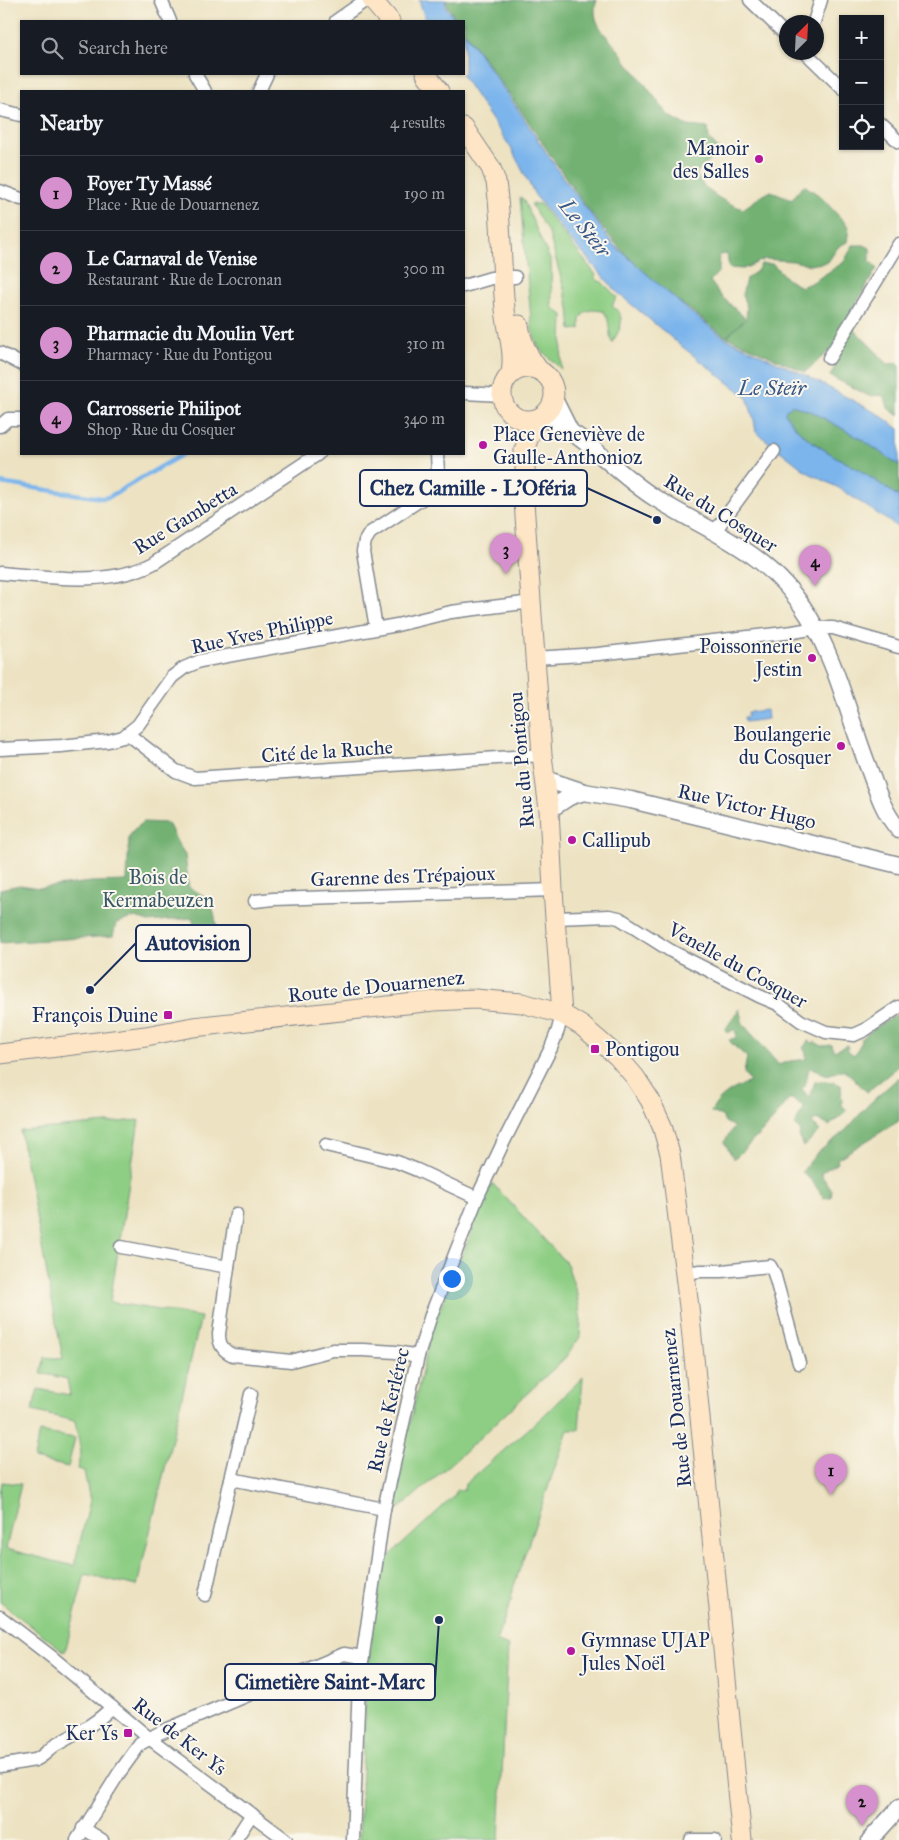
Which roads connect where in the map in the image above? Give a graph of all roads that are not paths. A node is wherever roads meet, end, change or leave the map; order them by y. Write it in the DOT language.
graph roads {
  1 [pos="161,0"];
  2 [pos="750,0"];
  3 [pos="821,0"];
  4 [pos="377,6"];
  5 [pos="816,15"];
  6 [pos="170,20"];
  7 [pos="339,20"];
  8 [pos="779,28"];
  9 [pos="813,60"];
  10 [pos="196,75"];
  11 [pos="267,75"];
  12 [pos="427,75"];
  13 [pos="839,85"];
  14 [pos="204,90"];
  15 [pos="260,90"];
  16 [pos="438,90"];
  17 [pos="0,110"];
  18 [pos="20,115"];
  19 [pos="884,128"];
  20 [pos="465,129"];
  21 [pos="899,142"];
  22 [pos="0,191"];
  23 [pos="20,199"];
  24 [pos="899,244"];
  25 [pos="510,277"];
  26 [pos="465,286"];
  27 [pos="0,353"];
  28 [pos="829,358"];
  29 [pos="20,363"];
  30 [pos="538,369"];
  31 [pos="511,374"];
  32 [pos="465,393"];
  33 [pos="502,395"];
  34 [pos="554,399"];
  35 [pos="512,415"];
  36 [pos="539,417"];
  37 [pos="16,418"];
  38 [pos="0,426"];
  39 [pos="570,431"];
  40 [pos="774,451"];
  41 [pos="316,455"];
  42 [pos="437,455"];
  43 [pos="524,502"];
  44 [pos="715,531"];
  45 [pos="0,573"];
  46 [pos="532,602"];
  47 [pos="376,628"];
  48 [pos="816,628"];
  49 [pos="899,647"];
  50 [pos="535,658"];
  51 [pos="128,734"];
  52 [pos="0,749"];
  53 [pos="542,755"];
  54 [pos="545,779"];
  55 [pos="584,792"];
  56 [pos="549,810"];
  57 [pos="895,824"];
  58 [pos="899,844"];
  59 [pos="899,865"];
  60 [pos="552,890"];
  61 [pos="256,901"];
  62 [pos="556,918"];
  63 [pos="899,1007"];
  64 [pos="562,1014"];
  65 [pos="193,1027"];
  66 [pos="0,1041"];
  67 [pos="0,1054"];
  68 [pos="326,1145"];
  69 [pos="477,1198"];
  70 [pos="236,1214"];
  71 [pos="121,1247"];
  72 [pos="228,1268"];
  73 [pos="684,1273"];
  74 [pos="418,1356"];
  75 [pos="799,1363"];
  76 [pos="252,1394"];
  77 [pos="230,1479"];
  78 [pos="384,1509"];
  79 [pos="205,1595"];
  80 [pos="0,1617"];
  81 [pos="363,1657"];
  82 [pos="112,1707"];
  83 [pos="149,1738"];
  84 [pos="0,1766"];
  85 [pos="899,1808"];
  86 [pos="252,1814"];
  87 [pos="83,1828"];
  88 [pos="76,1840"];
  89 [pos="102,1840"];
  90 [pos="235,1840"];
  91 [pos="286,1840"];
  92 [pos="353,1840"];
  93 [pos="691,1840"];
  94 [pos="715,1840"];
  95 [pos="742,1840"];
  96 [pos="870,1840"];
  1 -- 6 [label="street"];
  2 -- 8 [label="street"];
  3 -- 5 [label="street"];
  4 -- 7 [label="street"];
  9 -- 13 [label="street"];
  10 -- 14 [label="street"];
  11 -- 15 [label="street"];
  12 -- 16 [label="main road"];
  17 -- 18 [label="street"];
  19 -- 21 [label="street"];
  20 -- 25 [label="main road"];
  22 -- 23 [label="street"];
  24 -- 28 [label="street"];
  25 -- 26 [label="street"];
  25 -- 30 [label="main road"];
  25 -- 31 [label="main road"];
  27 -- 29 [label="street"];
  30 -- 31 [label="main road"];
  30 -- 34 [label="main road"];
  31 -- 33 [label="main road"];
  32 -- 33 [label="street"];
  33 -- 35 [label="main road"];
  34 -- 36 [label="main road"];
  34 -- 39 [label="street, Rue du Cosquer"];
  35 -- 36 [label="main road"];
  35 -- 43 [label="main road, Rue du Pontigou"];
  36 -- 39 [label="street, Rue du Cosquer"];
  36 -- 43 [label="main road, Rue du Pontigou"];
  37 -- 38 [label="street"];
  39 -- 44 [label="street, Rue du Cosquer"];
  40 -- 44 [label="street"];
  41 -- 45 [label="street, Rue Gambetta"];
  42 -- 47 [label="street"];
  43 -- 46 [label="main road, Rue du Pontigou"];
  44 -- 48 [label="street, Rue du Cosquer"];
  46 -- 47 [label="street, Rue Yves Philippe"];
  46 -- 50 [label="main road, Rue du Pontigou"];
  47 -- 51 [label="street, Rue Yves Philippe"];
  48 -- 49 [label="street"];
  48 -- 50 [label="street"];
  48 -- 57 [label="street, Rue du Cosquer"];
  50 -- 53 [label="main road, Rue du Pontigou"];
  51 -- 52 [label="street"];
  51 -- 53 [label="street, Cité de la Ruche"];
  53 -- 54 [label="main road, Rue du Pontigou"];
  54 -- 55 [label="street, Rue Victor Hugo"];
  54 -- 56 [label="main road, Rue du Pontigou"];
  55 -- 56 [label="street"];
  55 -- 59 [label="street, Rue Victor Hugo"];
  56 -- 60 [label="main road, Rue du Pontigou"];
  57 -- 58 [label="street, Rue du Cosquer"];
  60 -- 61 [label="street, Garenne des Trépajoux"];
  60 -- 62 [label="main road, Rue du Pontigou"];
  62 -- 63 [label="street, Venelle du Cosquer"];
  62 -- 64 [label="main road, Rue du Pontigou"];
  64 -- 65 [label="main road, Route de Douarnenez"];
  64 -- 69 [label="street, Rue de Kerlérec"];
  64 -- 73 [label="main road, Rue de Douarnenez"];
  65 -- 66 [label="main road, Route de Douarnenez"];
  65 -- 67 [label="main road, Route de Douarnenez"];
  68 -- 69 [label="street"];
  69 -- 74 [label="street, Rue de Kerlérec"];
  70 -- 72 [label="street"];
  71 -- 72 [label="street"];
  72 -- 74 [label="street"];
  73 -- 75 [label="street"];
  73 -- 95 [label="main road, Rue de Douarnenez"];
  74 -- 78 [label="street, Rue de Kerlérec"];
  76 -- 77 [label="street"];
  77 -- 78 [label="street"];
  77 -- 79 [label="street"];
  78 -- 81 [label="street, Rue de Kerlérec"];
  80 -- 82 [label="street, Rue de Ker Ys"];
  81 -- 83 [label="street"];
  81 -- 92 [label="street, Rue de Kerlérec"];
  82 -- 83 [label="street, Rue de Ker Ys"];
  82 -- 84 [label="street"];
  83 -- 86 [label="street, Rue de Ker Ys"];
  83 -- 87 [label="street"];
  85 -- 96 [label="street"];
  86 -- 90 [label="street"];
  86 -- 91 [label="street, Rue de Ker Ys"];
  87 -- 88 [label="street"];
  87 -- 89 [label="street"];
  93 -- 94 [label="street"];
}
